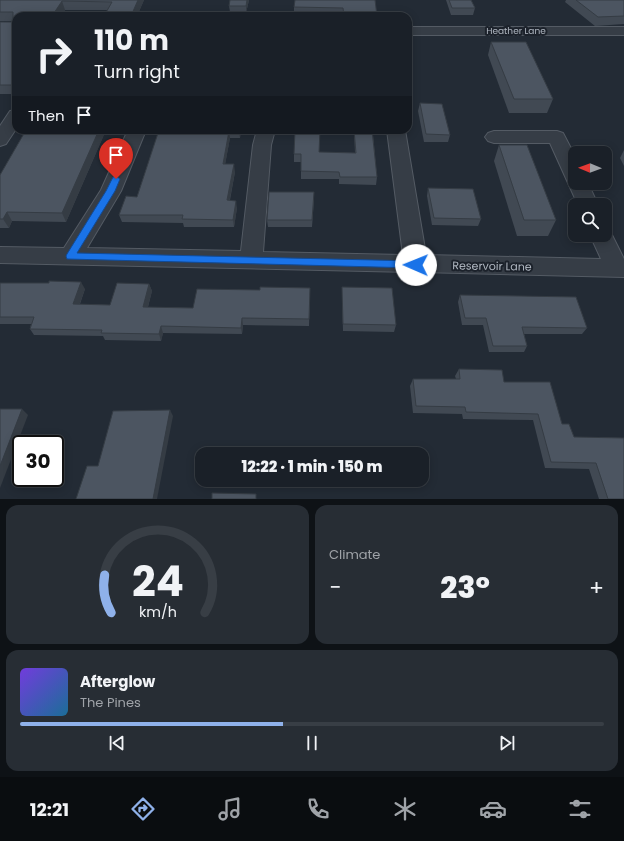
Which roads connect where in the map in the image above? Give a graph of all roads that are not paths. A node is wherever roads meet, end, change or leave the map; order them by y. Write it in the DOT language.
graph roads {
  1 [pos="412,31"];
  2 [pos="624,32"];
  3 [pos="0,111"];
  4 [pos="12,111"];
  5 [pos="12,121"];
  6 [pos="135,134"];
  7 [pos="265,134"];
  8 [pos="397,134"];
  9 [pos="494,137"];
  10 [pos="0,140"];
  11 [pos="568,161"];
  12 [pos="605,242"];
  13 [pos="0,255"];
  14 [pos="70,256"];
  15 [pos="251,261"];
  16 [pos="416,265"];
  17 [pos="620,268"];
  1 -- 2 [label="street, Heather Lane"];
  3 -- 4 [label="street"];
  5 -- 10 [label="street"];
  6 -- 14 [label="street"];
  7 -- 15 [label="street"];
  8 -- 16 [label="street"];
  9 -- 11 [label="street"];
  12 -- 17 [label="street"];
  13 -- 14 [label="street, Reservoir Lane"];
  14 -- 15 [label="street, Reservoir Lane"];
  15 -- 16 [label="street, Reservoir Lane"];
  16 -- 17 [label="street, Reservoir Lane"];
}
